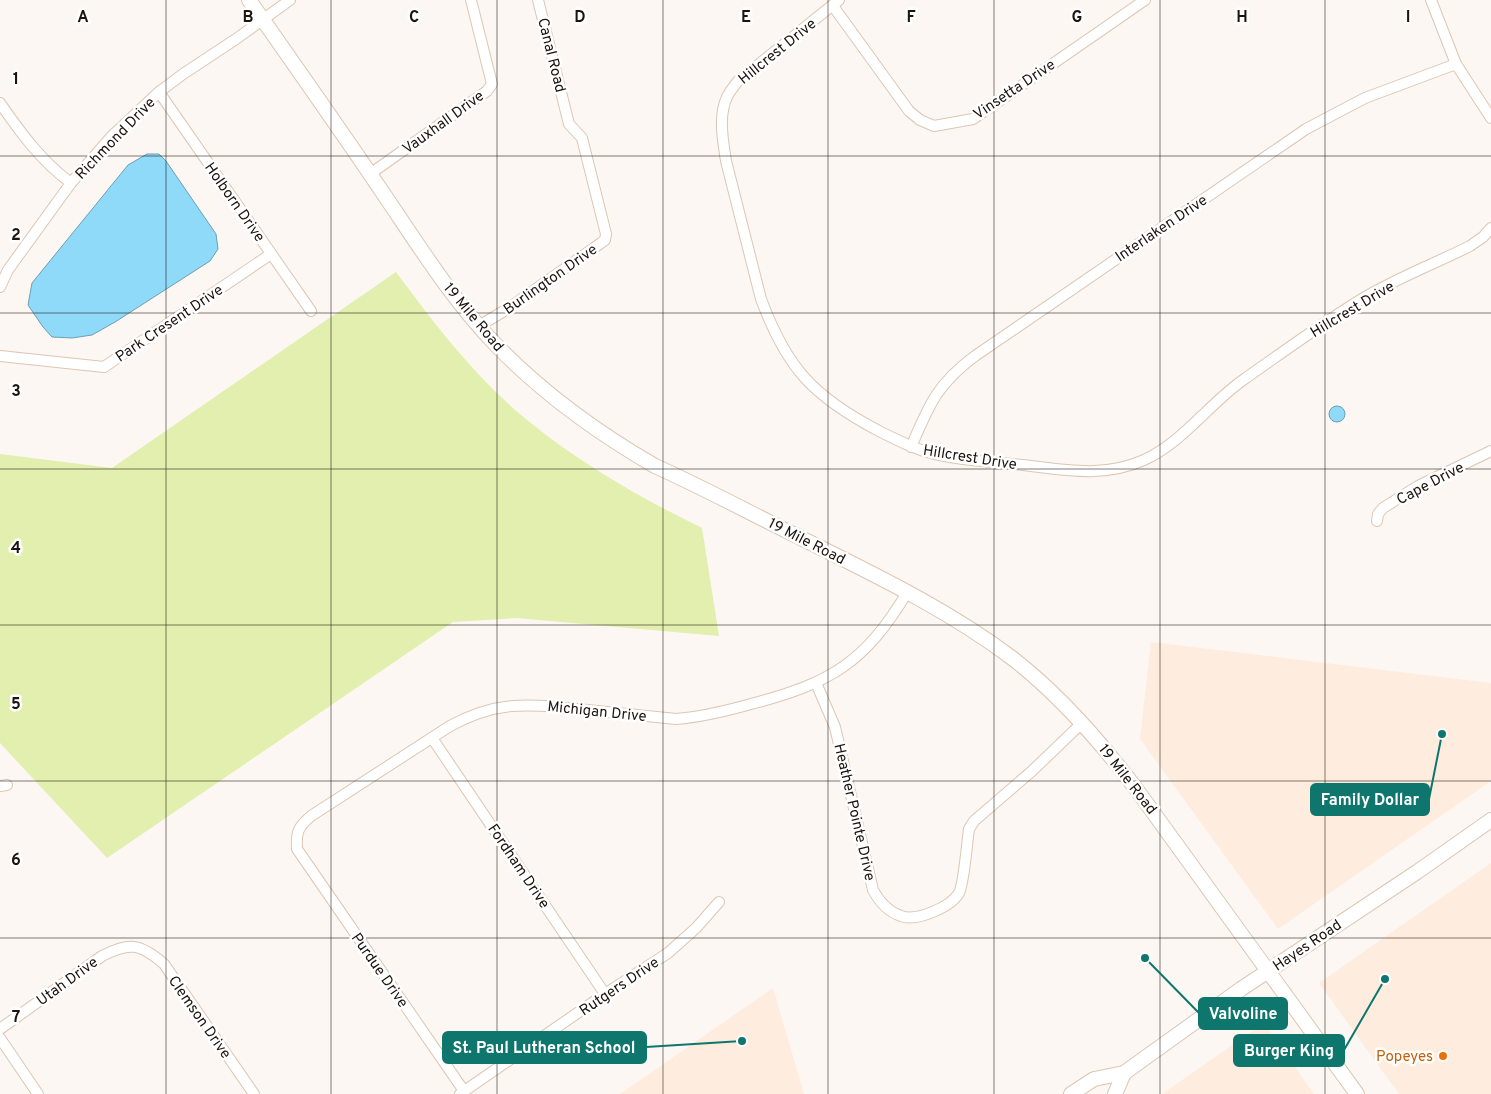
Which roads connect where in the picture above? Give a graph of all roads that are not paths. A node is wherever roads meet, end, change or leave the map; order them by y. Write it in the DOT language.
graph roads {
  1 [pos="249,0"];
  2 [pos="290,0"];
  3 [pos="471,0"];
  4 [pos="538,0"];
  5 [pos="1145,0"];
  6 [pos="1431,0"];
  7 [pos="836,3"];
  8 [pos="263,20"];
  9 [pos="1456,64"];
  10 [pos="159,92"];
  11 [pos="0,103"];
  12 [pos="566,110"];
  13 [pos="1491,118"];
  14 [pos="370,174"];
  15 [pos="71,183"];
  16 [pos="1491,228"];
  17 [pos="271,254"];
  18 [pos="0,288"];
  19 [pos="310,311"];
  20 [pos="480,326"];
  21 [pos="0,356"];
  22 [pos="910,447"];
  23 [pos="1491,451"];
  24 [pos="1377,522"];
  25 [pos="908,591"];
  26 [pos="816,683"];
  27 [pos="1082,723"];
  28 [pos="432,738"];
  29 [pos="1491,820"];
  30 [pos="297,849"];
  31 [pos="719,902"];
  32 [pos="140,948"];
  33 [pos="1268,971"];
  34 [pos="605,994"];
  35 [pos="0,1029"];
  36 [pos="0,1038"];
  37 [pos="1124,1073"];
  38 [pos="462,1093"];
  39 [pos="38,1094"];
  40 [pos="254,1094"];
  41 [pos="1071,1094"];
  42 [pos="1115,1094"];
  43 [pos="1357,1094"];
  1 -- 8 [label="street, 19 Mile Road"];
  2 -- 8 [label="street, Richmond Drive"];
  3 -- 14 [label="street, Vauxhall Drive"];
  4 -- 12 [label="street, Canal Road"];
  5 -- 7 [label="street, Vinsetta Drive"];
  6 -- 9 [label="street"];
  7 -- 22 [label="street, Hillcrest Drive"];
  8 -- 10 [label="street, Richmond Drive"];
  8 -- 14 [label="street, 19 Mile Road"];
  9 -- 13 [label="street"];
  9 -- 22 [label="street, Interlaken Drive"];
  10 -- 15 [label="street, Richmond Drive"];
  10 -- 17 [label="street, Holborn Drive"];
  11 -- 15 [label="street"];
  12 -- 20 [label="street, Burlington Drive"];
  14 -- 20 [label="street, 19 Mile Road"];
  15 -- 18 [label="street, Richmond Drive"];
  16 -- 22 [label="street, Hillcrest Drive"];
  17 -- 19 [label="street, Holborn Drive"];
  17 -- 21 [label="street, Park Cresent Drive"];
  20 -- 25 [label="street, 19 Mile Road"];
  23 -- 24 [label="street, Cape Drive"];
  25 -- 26 [label="street, Michigan Drive"];
  25 -- 27 [label="street, 19 Mile Road"];
  26 -- 27 [label="street, Heather Pointe Drive"];
  26 -- 28 [label="street, Michigan Drive"];
  27 -- 33 [label="street, 19 Mile Road"];
  28 -- 30 [label="street, Michigan Drive"];
  28 -- 34 [label="street, Fordham Drive"];
  29 -- 33 [label="street, Hayes Road"];
  30 -- 38 [label="street, Purdue Drive"];
  31 -- 34 [label="street, Rutgers Drive"];
  32 -- 35 [label="street, Utah Drive"];
  32 -- 40 [label="street, Clemson Drive"];
  33 -- 37 [label="street, Hayes Road"];
  33 -- 43 [label="street, 19 Mile Road"];
  34 -- 38 [label="street, Rutgers Drive"];
  36 -- 39 [label="street"];
  37 -- 41 [label="street, Hayes Road"];
  37 -- 42 [label="street"];
}
